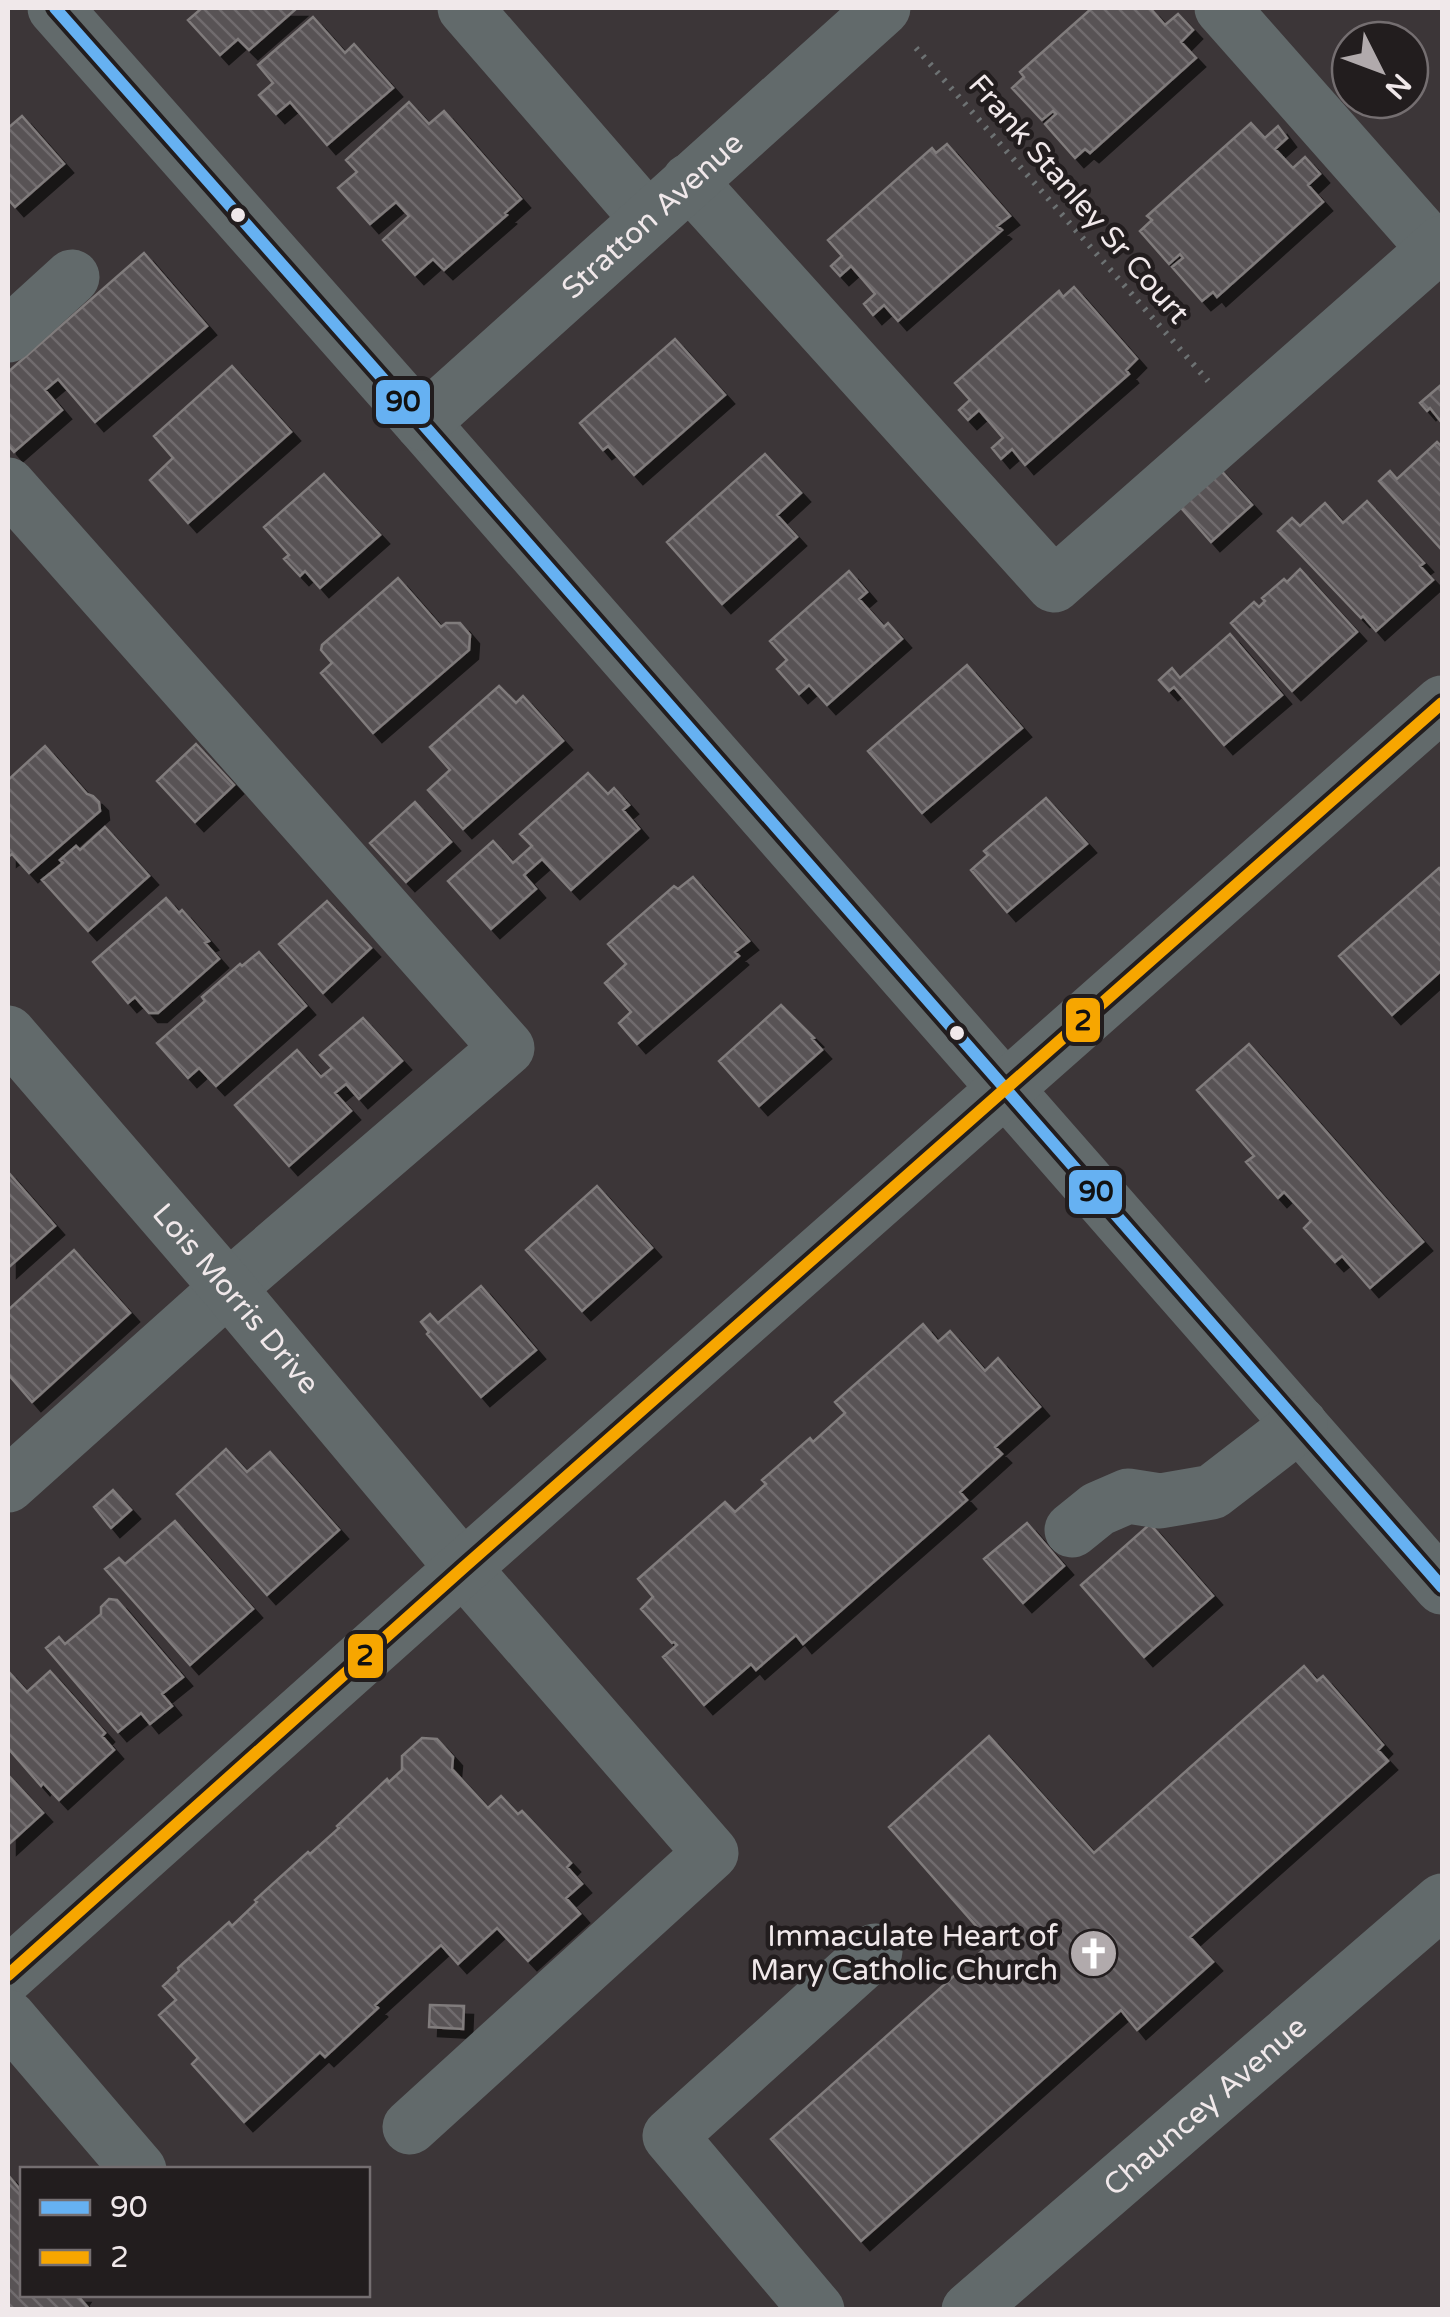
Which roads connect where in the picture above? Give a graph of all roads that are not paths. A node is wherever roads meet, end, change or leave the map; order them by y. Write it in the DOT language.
graph roads {
  1 [pos="56,8"];
  2 [pos="465,8"];
  3 [pos="882,8"];
  4 [pos="1222,8"];
  5 [pos="689,181"];
  6 [pos="648,218"];
  7 [pos="1439,246"];
  8 [pos="72,277"];
  9 [pos="8,335"];
  10 [pos="422,422"];
  11 [pos="8,485"];
  12 [pos="1442,703"];
  13 [pos="8,1034"];
  14 [pos="1006,1089"];
  15 [pos="228,1288"];
  16 [pos="1300,1424"];
  17 [pos="8,1485"];
  18 [pos="1072,1530"];
  19 [pos="463,1568"];
  20 [pos="1442,1587"];
  21 [pos="1442,1901"];
  22 [pos="875,1951"];
  23 [pos="8,1975"];
  24 [pos="8,2017"];
  25 [pos="410,2127"];
  26 [pos="136,2167"];
  27 [pos="816,2310"];
  28 [pos="969,2310"];
  1 -- 10 [label="street"];
  2 -- 6 [label="street"];
  3 -- 5 [label="street, Stratton Avenue"];
  4 -- 7 [label="street"];
  5 -- 6 [label="street, Stratton Avenue"];
  5 -- 7 [label="street"];
  6 -- 10 [label="street, Stratton Avenue"];
  8 -- 9 [label="street"];
  10 -- 14 [label="street"];
  11 -- 15 [label="street"];
  12 -- 14 [label="street"];
  13 -- 15 [label="street, Lois Morris Drive"];
  14 -- 16 [label="street"];
  14 -- 19 [label="street"];
  15 -- 17 [label="street"];
  15 -- 19 [label="street, Lois Morris Drive"];
  16 -- 18 [label="street"];
  16 -- 20 [label="street"];
  19 -- 23 [label="street"];
  19 -- 25 [label="street, Lois Morris Drive"];
  21 -- 28 [label="street, Chauncey Avenue"];
  22 -- 27 [label="street"];
  24 -- 26 [label="street"];
}
